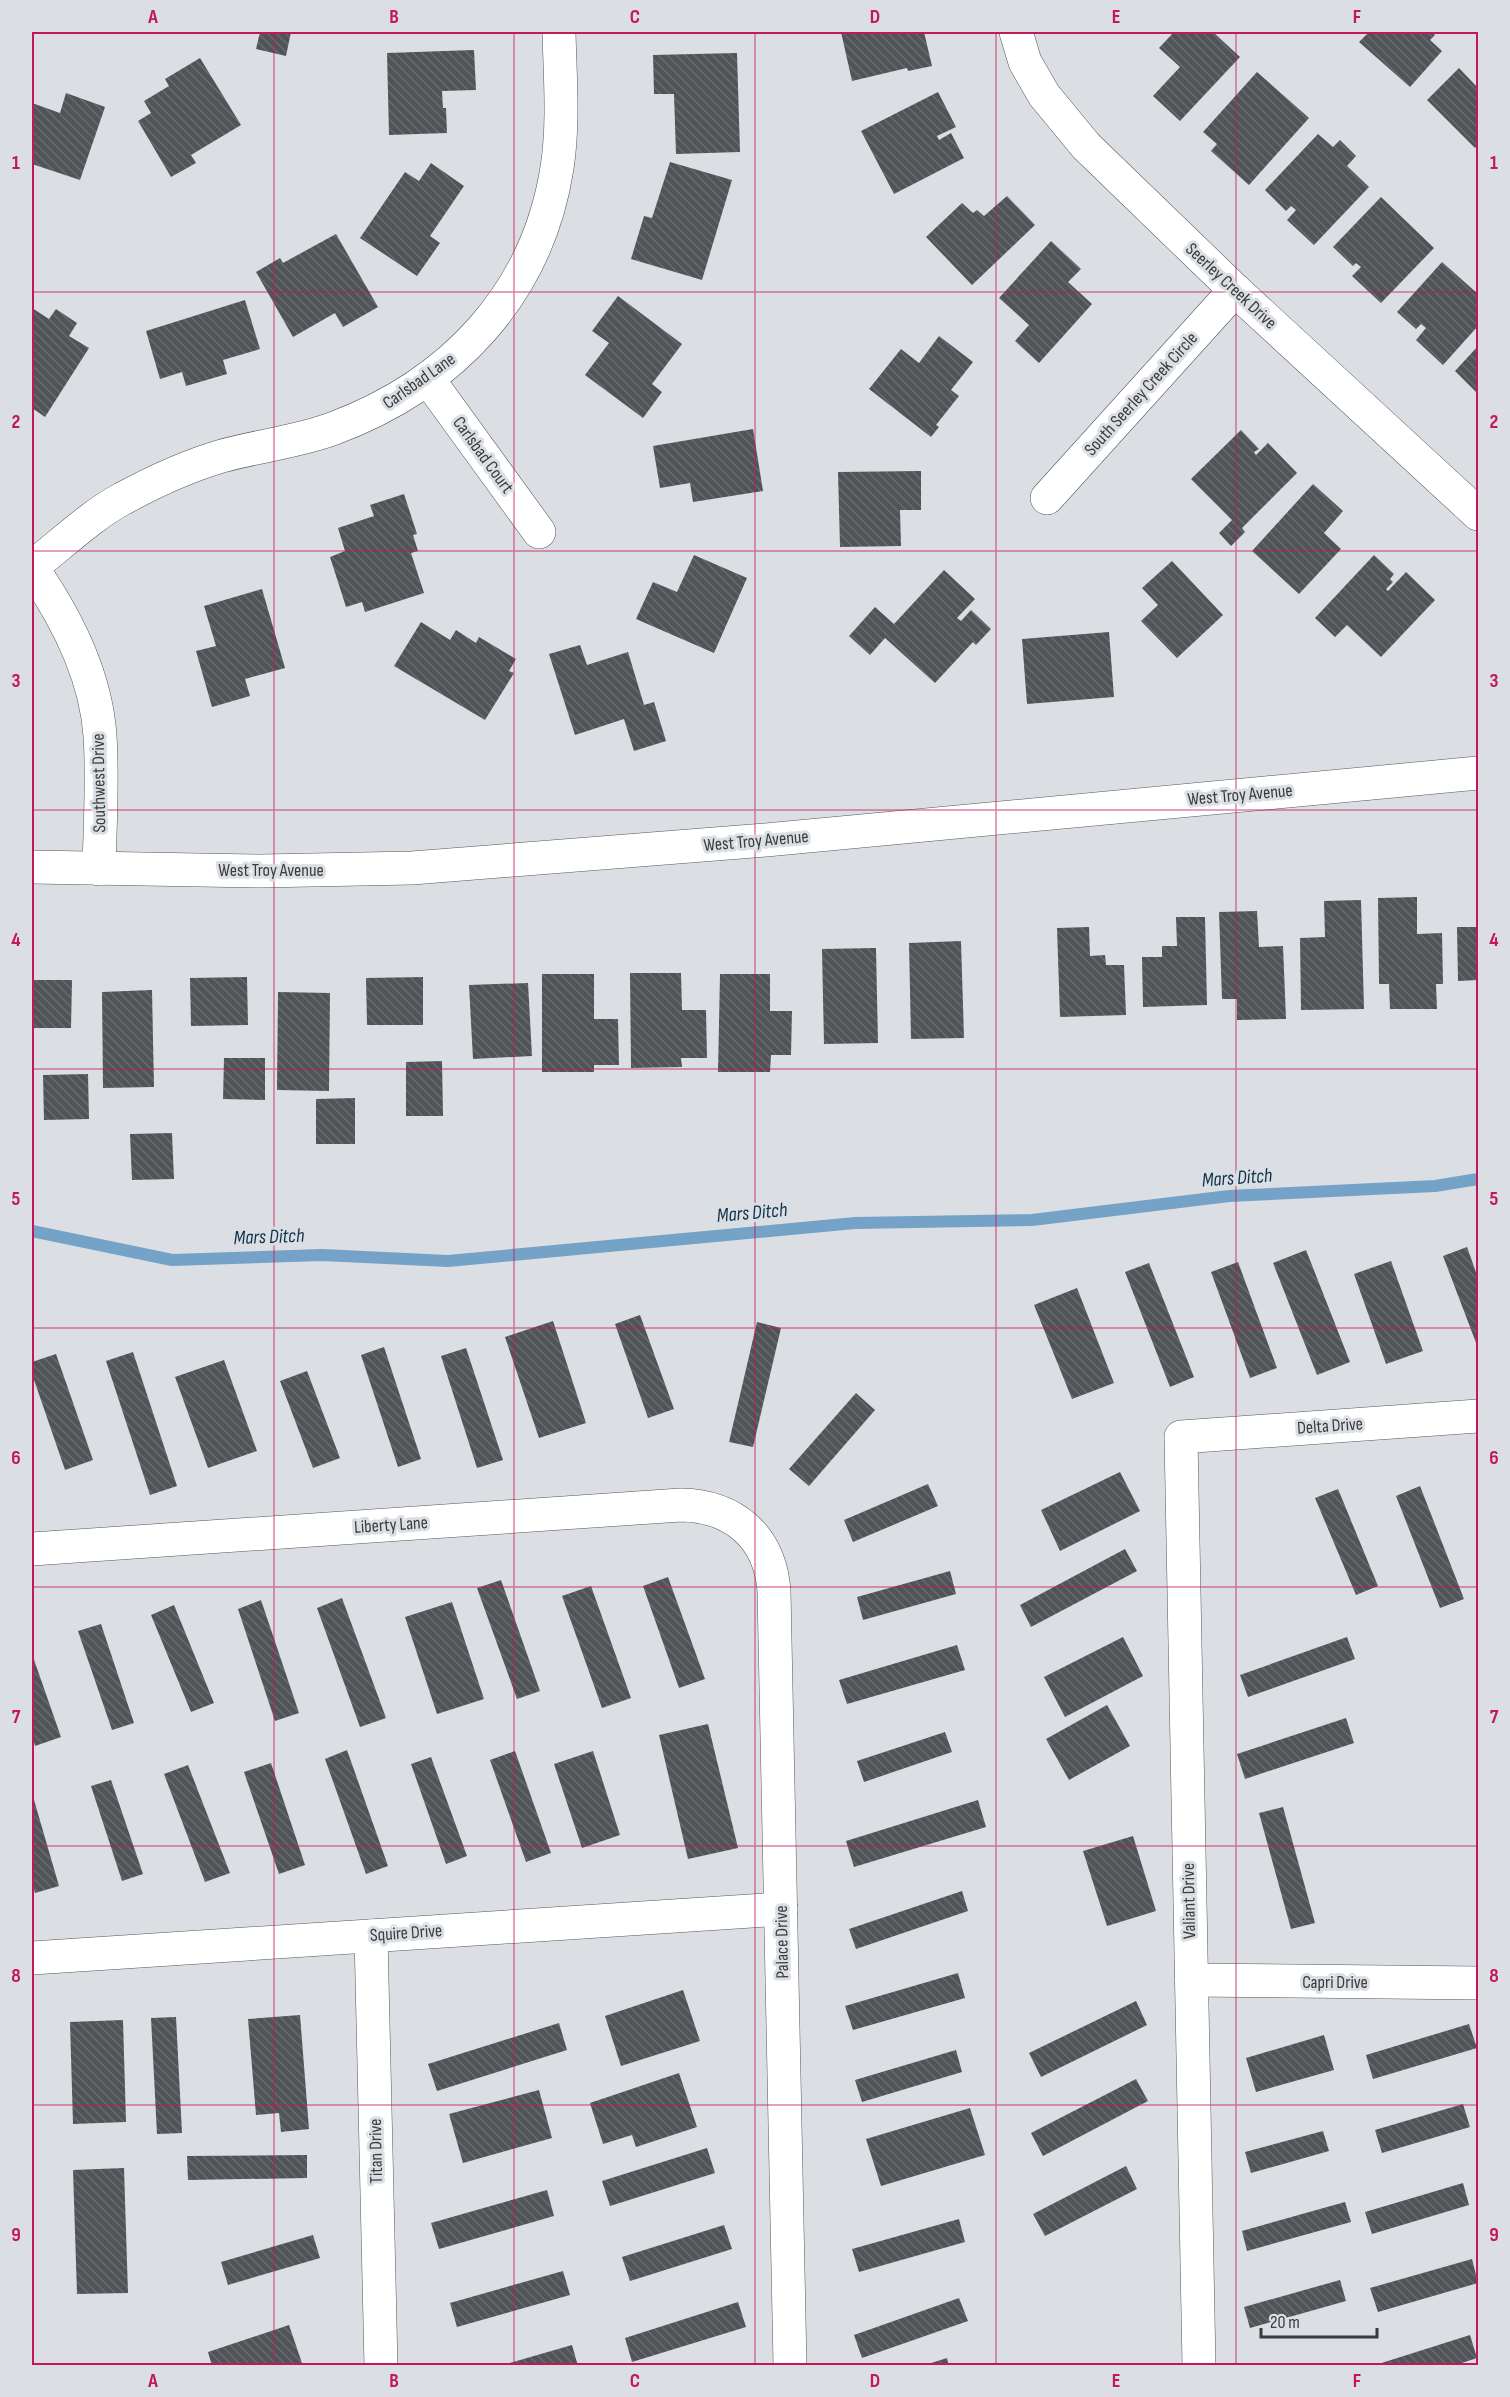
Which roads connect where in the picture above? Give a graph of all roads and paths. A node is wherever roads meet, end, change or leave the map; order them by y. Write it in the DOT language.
graph roads {
  1 [pos="559,32"];
  2 [pos="1016,32"];
  3 [pos="1235,290"];
  4 [pos="428,379"];
  5 [pos="1047,498"];
  6 [pos="1479,514"];
  7 [pos="539,532"];
  8 [pos="32,568"];
  9 [pos="1479,773"];
  10 [pos="32,867"];
  11 [pos="99,869"];
  12 [pos="1479,1416"];
  13 [pos="1181,1437"];
  14 [pos="746,1527"];
  15 [pos="32,1549"];
  16 [pos="781,1908"];
  17 [pos="371,1936"];
  18 [pos="32,1958"];
  19 [pos="1191,1980"];
  20 [pos="1479,1983"];
  21 [pos="381,2366"];
  22 [pos="790,2366"];
  23 [pos="1199,2366"];
  1 -- 4 [label="street, Carlsbad Lane"];
  2 -- 3 [label="street, Seerley Creek Drive"];
  3 -- 5 [label="street, South Seerley Creek Circle"];
  3 -- 6 [label="street, Seerley Creek Drive"];
  4 -- 7 [label="street, Carlsbad Court"];
  4 -- 8 [label="street, Carlsbad Lane"];
  8 -- 11 [label="street, Southwest Drive"];
  9 -- 11 [label="street, West Troy Avenue"];
  10 -- 11 [label="street, West Troy Avenue"];
  12 -- 13 [label="street, Delta Drive"];
  13 -- 19 [label="street, Valiant Drive"];
  14 -- 15 [label="street, Liberty Lane"];
  14 -- 16 [label="street, Palace Drive"];
  16 -- 17 [label="street, Squire Drive"];
  16 -- 22 [label="street, Palace Drive"];
  17 -- 18 [label="street, Squire Drive"];
  17 -- 21 [label="street, Titan Drive"];
  19 -- 20 [label="street, Capri Drive"];
  19 -- 23 [label="street, Valiant Drive"];
}
